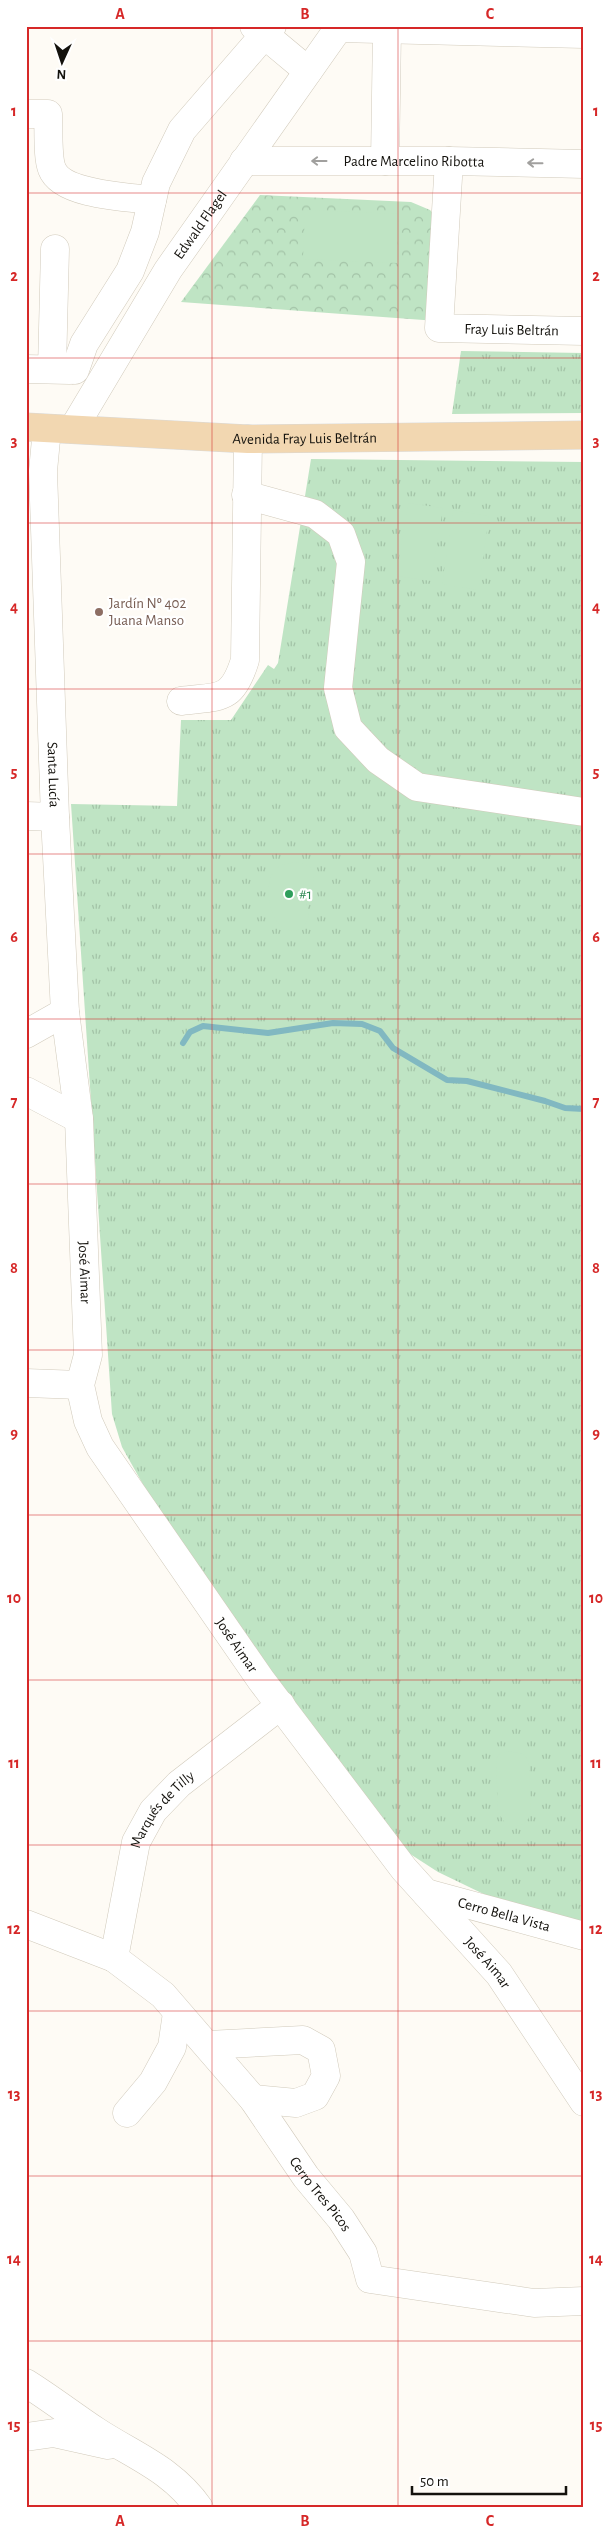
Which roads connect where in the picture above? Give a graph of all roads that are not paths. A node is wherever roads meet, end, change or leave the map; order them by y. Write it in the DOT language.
graph roads {
  1 [pos="339,27"];
  2 [pos="263,29"];
  3 [pos="388,29"];
  4 [pos="584,34"];
  5 [pos="308,71"];
  6 [pos="37,114"];
  7 [pos="385,161"];
  8 [pos="449,161"];
  9 [pos="244,162"];
  10 [pos="584,164"];
  11 [pos="152,200"];
  12 [pos="55,248"];
  13 [pos="584,331"];
  14 [pos="51,369"];
  15 [pos="107,371"];
  16 [pos="49,429"];
  17 [pos="584,436"];
  18 [pos="248,439"];
  19 [pos="246,495"];
  20 [pos="181,701"];
  21 [pos="584,812"];
  22 [pos="26,816"];
  23 [pos="55,817"];
  24 [pos="65,1012"];
  25 [pos="26,1034"];
  26 [pos="26,1091"];
  27 [pos="79,1119"];
  28 [pos="26,1383"];
  29 [pos="80,1385"];
  30 [pos="281,1705"];
  31 [pos="426,1893"];
  32 [pos="26,1924"];
  33 [pos="584,1936"];
  34 [pos="26,1943"];
  35 [pos="114,1958"];
  36 [pos="177,2013"];
  37 [pos="208,2045"];
  38 [pos="253,2099"];
  39 [pos="584,2101"];
  40 [pos="127,2113"];
  41 [pos="584,2301"];
  42 [pos="26,2383"];
  43 [pos="26,2437"];
  44 [pos="126,2449"];
  45 [pos="199,2508"];
  1 -- 3 [label="street"];
  1 -- 5 [label="street, Edwald Flagel"];
  2 -- 5 [label="street"];
  2 -- 11 [label="street"];
  3 -- 4 [label="street"];
  3 -- 7 [label="street"];
  5 -- 9 [label="street, Edwald Flagel"];
  6 -- 11 [label="street"];
  7 -- 8 [label="street, Padre Marcelino Ribotta"];
  7 -- 9 [label="street, Padre Marcelino Ribotta, one-way"];
  10 -- 8 [label="street, Padre Marcelino Ribotta, one-way"];
  8 -- 13 [label="street, Fray Luis Beltrán"];
  9 -- 15 [label="street, Edwald Flagel"];
  11 -- 14 [label="street"];
  12 -- 14 [label="street"];
  14 -- 15 [label="street"];
  15 -- 16 [label="street, Edwald Flagel"];
  16 -- 18 [label="main road, Avenida Fray Luis Beltrán"];
  16 -- 23 [label="street, Santa Lucía"];
  17 -- 18 [label="main road, Avenida Fray Luis Beltrán"];
  18 -- 19 [label="street"];
  19 -- 20 [label="street"];
  19 -- 21 [label="street"];
  22 -- 23 [label="street"];
  23 -- 24 [label="street, Santa Lucía"];
  24 -- 25 [label="street"];
  24 -- 27 [label="street, Santa Lucía"];
  26 -- 27 [label="street"];
  27 -- 29 [label="street, José Aimar"];
  28 -- 29 [label="street"];
  29 -- 30 [label="street, José Aimar"];
  30 -- 31 [label="street, José Aimar"];
  30 -- 35 [label="street, Marqués de Tilly"];
  31 -- 33 [label="street, Cerro Bella Vista"];
  31 -- 39 [label="street, José Aimar"];
  32 -- 35 [label="street"];
  34 -- 35 [label="street"];
  35 -- 36 [label="street, Cerro Tres Picos"];
  36 -- 37 [label="street, Cerro Tres Picos"];
  36 -- 40 [label="street"];
  37 -- 38 [label="street, Cerro Tres Picos"];
  37 -- 38 [label="street"];
  38 -- 41 [label="street, Cerro Tres Picos"];
  42 -- 44 [label="street"];
  43 -- 44 [label="street"];
  44 -- 45 [label="street"];
}
